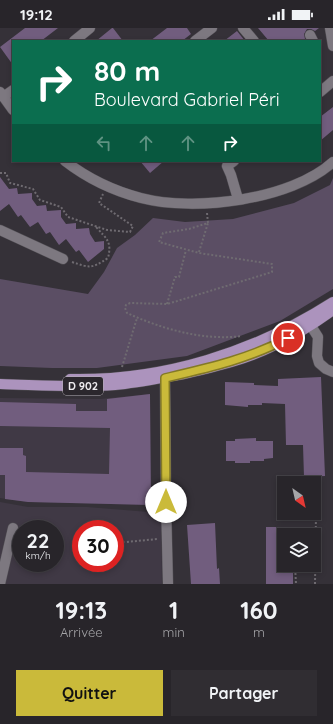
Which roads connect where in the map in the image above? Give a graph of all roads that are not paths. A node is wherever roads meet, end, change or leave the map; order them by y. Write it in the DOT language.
graph roads {
  1 [pos="90,28"];
  2 [pos="212,28"];
  3 [pos="243,28"];
  4 [pos="330,28"];
  5 [pos="79,39"];
  6 [pos="196,40"];
  7 [pos="253,40"];
  8 [pos="333,46"];
  9 [pos="333,81"];
  10 [pos="12,90"];
  11 [pos="321,91"];
  12 [pos="2,94"];
  13 [pos="12,109"];
  14 [pos="66,162"];
  15 [pos="333,162"];
  16 [pos="227,163"];
  17 [pos="238,199"];
  18 [pos="0,230"];
  19 [pos="64,259"];
  20 [pos="333,302"];
  21 [pos="333,310"];
  22 [pos="311,326"];
  23 [pos="333,372"];
  24 [pos="0,377"];
  25 [pos="165,378"];
  26 [pos="0,384"];
  27 [pos="12,532"];
  28 [pos="0,584"];
  29 [pos="168,584"];
  1 -- 5 [label="street"];
  2 -- 6 [label="street"];
  3 -- 7 [label="street"];
  4 -- 8 [label="street"];
  9 -- 11 [label="street"];
  10 -- 12 [label="street"];
  12 -- 13 [label="street"];
  14 -- 17 [label="street"];
  15 -- 17 [label="street"];
  16 -- 17 [label="street"];
  18 -- 19 [label="street"];
  20 -- 24 [label="main road"];
  21 -- 22 [label="main road, D 902"];
  22 -- 23 [label="street"];
  22 -- 25 [label="main road, D 902"];
  25 -- 26 [label="main road, D 902"];
  25 -- 29 [label="street"];
  27 -- 28 [label="street"];
}
